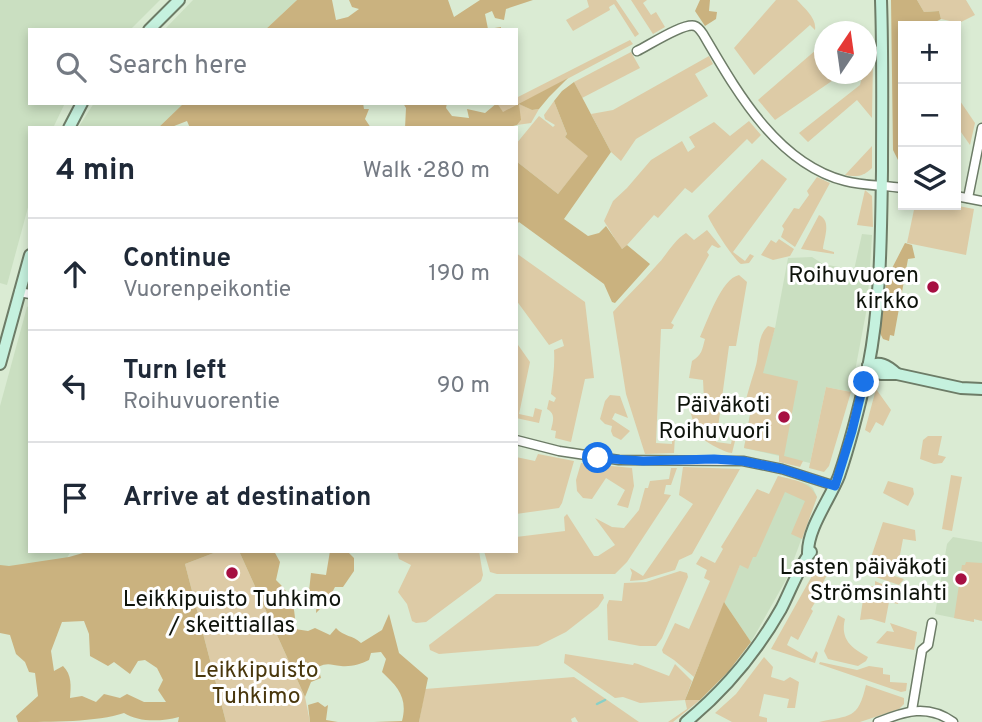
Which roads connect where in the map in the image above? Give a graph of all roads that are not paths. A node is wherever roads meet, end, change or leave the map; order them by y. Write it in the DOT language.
graph roads {
  1 [pos="179,0"];
  2 [pos="881,0"];
  3 [pos="151,28"];
  4 [pos="637,51"];
  5 [pos="81,105"];
  6 [pos="70,126"];
  7 [pos="982,128"];
  8 [pos="882,185"];
  9 [pos="898,187"];
  10 [pos="961,197"];
  11 [pos="968,198"];
  12 [pos="982,201"];
  13 [pos="28,268"];
  14 [pos="24,293"];
  15 [pos="0,364"];
  16 [pos="868,366"];
  17 [pos="961,388"];
  18 [pos="982,389"];
  19 [pos="982,397"];
  20 [pos="518,441"];
  21 [pos="835,486"];
  22 [pos="932,623"];
  23 [pos="912,710"];
  24 [pos="686,722"];
  25 [pos="878,722"];
  26 [pos="953,722"];
  1 -- 3 [label="main road"];
  2 -- 8 [label="main road"];
  4 -- 8 [label="street"];
  5 -- 6 [label="main road"];
  7 -- 11 [label="street"];
  8 -- 9 [label="street"];
  8 -- 16 [label="main road"];
  10 -- 11 [label="street"];
  11 -- 12 [label="street"];
  13 -- 14 [label="main road"];
  14 -- 15 [label="main road"];
  16 -- 17 [label="main road"];
  16 -- 21 [label="main road"];
  17 -- 18 [label="main road"];
  17 -- 19 [label="main road"];
  20 -- 21 [label="street"];
  21 -- 24 [label="main road"];
  22 -- 23 [label="street"];
  23 -- 25 [label="street"];
  23 -- 26 [label="street"];
}
